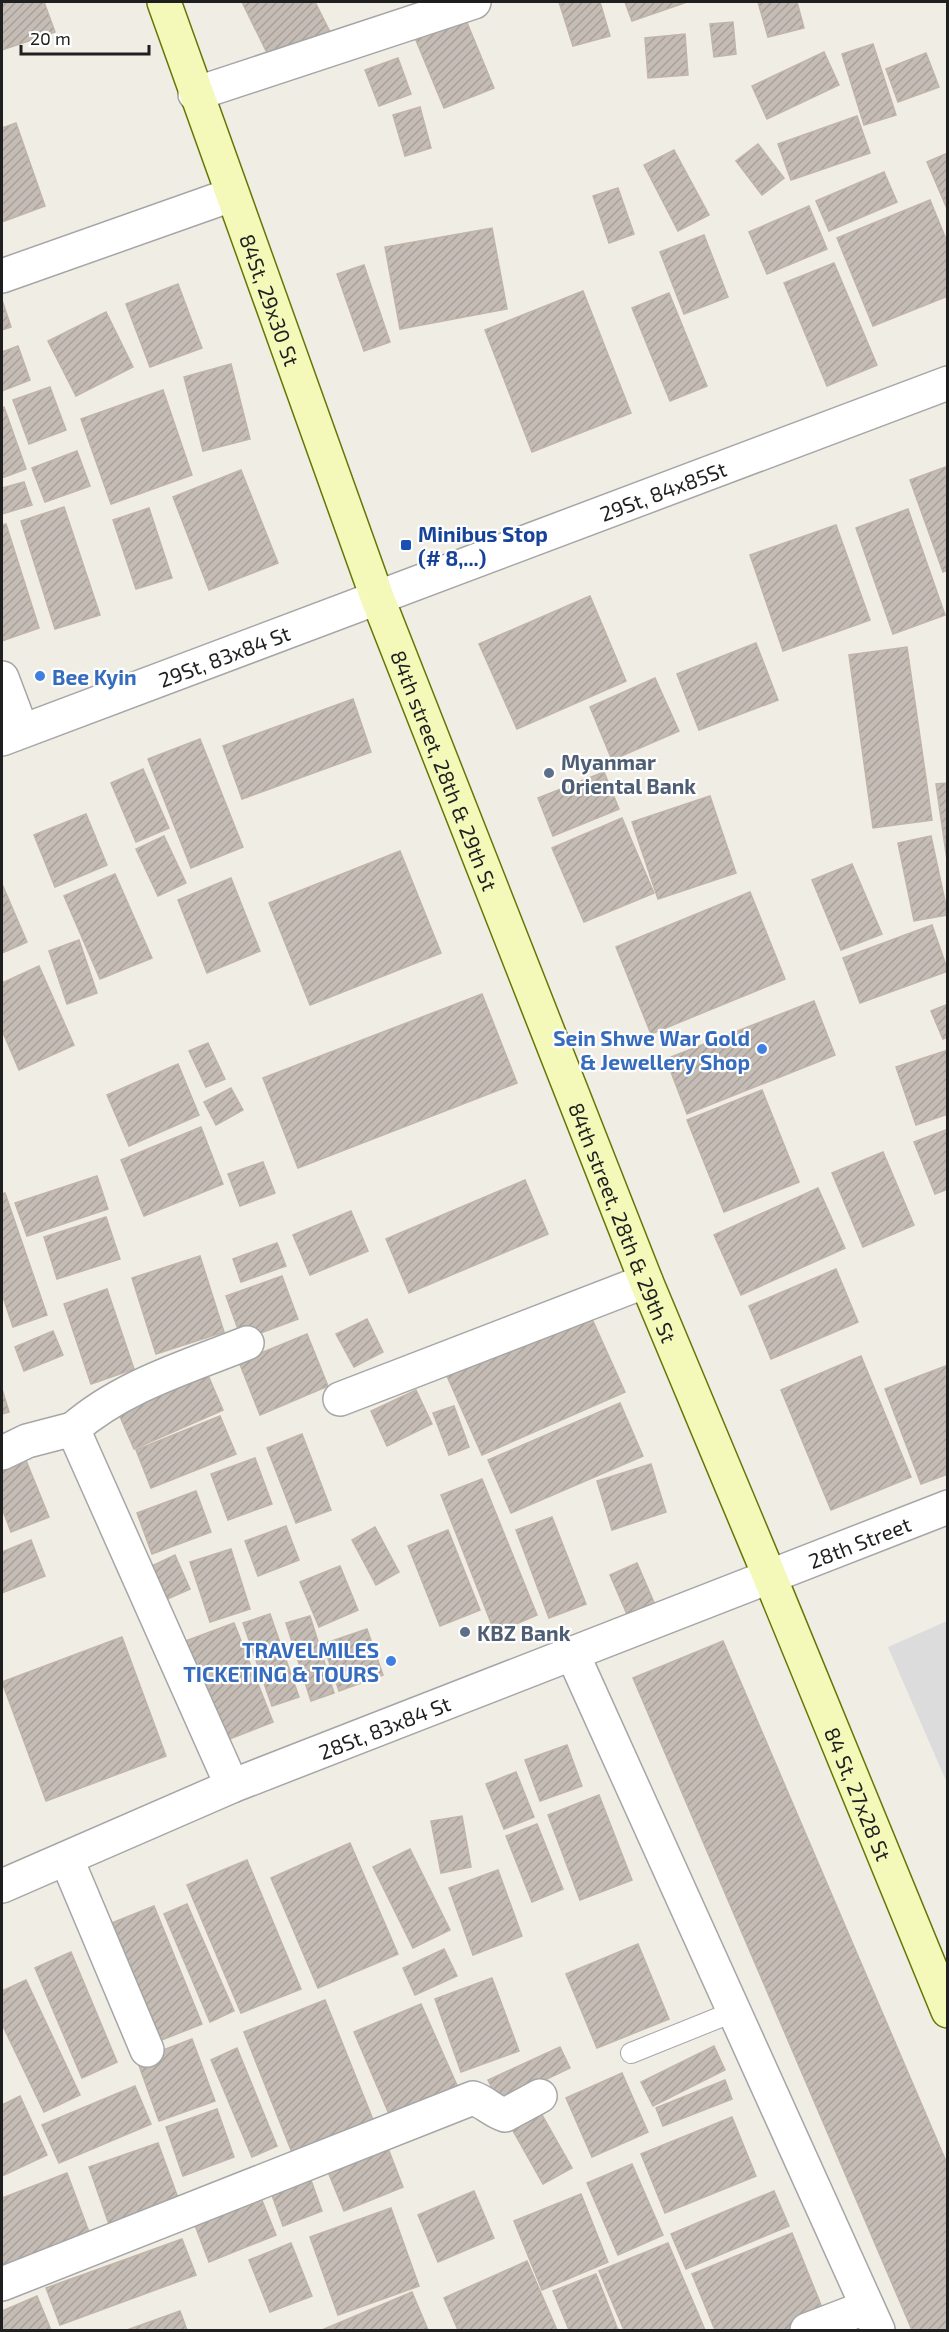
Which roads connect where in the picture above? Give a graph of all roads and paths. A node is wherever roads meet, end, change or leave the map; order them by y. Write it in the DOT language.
graph roads {
  1 [pos="164,2"];
  2 [pos="474,2"];
  3 [pos="195,94"];
  4 [pos="231,195"];
  5 [pos="2,276"];
  6 [pos="948,383"];
  7 [pos="377,597"];
  8 [pos="2,678"];
  9 [pos="12,735"];
  10 [pos="646,1281"];
  11 [pos="247,1343"];
  12 [pos="340,1399"];
  13 [pos="73,1429"];
  14 [pos="2,1453"];
  15 [pos="948,1507"];
  16 [pos="769,1575"];
  17 [pos="573,1655"];
  18 [pos="232,1786"];
  19 [pos="67,1860"];
  20 [pos="2,1886"];
  21 [pos="948,2011"];
  22 [pos="733,2012"];
  23 [pos="147,2050"];
  24 [pos="631,2053"];
  25 [pos="540,2096"];
  26 [pos="2,2284"];
  27 [pos="872,2319"];
  28 [pos="807,2331"];
  1 -- 3 [label="main road, 84St, 29x30 St"];
  2 -- 3 [label="street"];
  3 -- 4 [label="main road, 84St, 29x30 St"];
  4 -- 5 [label="street"];
  4 -- 7 [label="main road, 84St, 29x30 St"];
  6 -- 7 [label="street, 29St, 84x85St"];
  7 -- 9 [label="street, 29St, 83x84 St"];
  7 -- 10 [label="main road, 84th street, 28th & 29th St"];
  8 -- 9 [label="street"];
  10 -- 12 [label="street"];
  10 -- 16 [label="main road, 84th street, 28th & 29th St"];
  11 -- 13 [label="street"];
  13 -- 14 [label="street"];
  13 -- 18 [label="street"];
  15 -- 16 [label="street, 28th Street"];
  16 -- 17 [label="street, 28St, 83x84 St"];
  16 -- 21 [label="main road, 84 St, 27x28 St"];
  17 -- 18 [label="street, 28St, 83x84 St"];
  17 -- 22 [label="street"];
  18 -- 19 [label="street, 28St, 83x84 St"];
  19 -- 20 [label="street, 28St, 83x84 St"];
  19 -- 23 [label="street"];
  22 -- 24 [label="lane"];
  22 -- 27 [label="street"];
  25 -- 26 [label="street"];
  27 -- 28 [label="street"];
}
